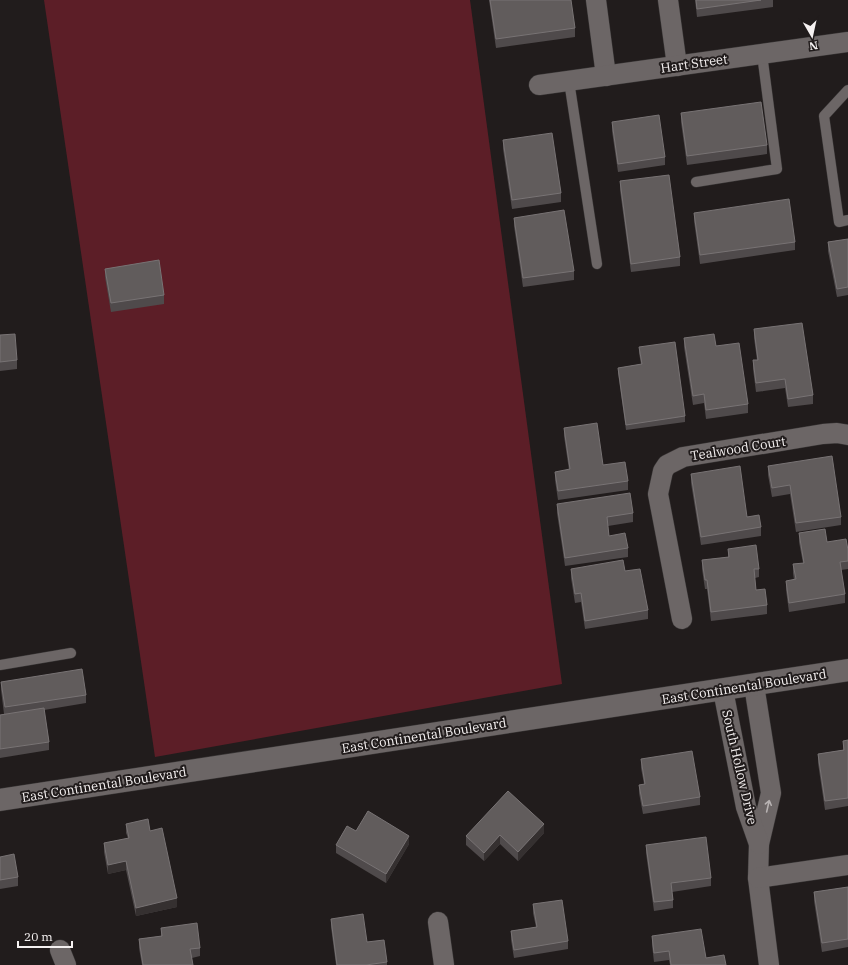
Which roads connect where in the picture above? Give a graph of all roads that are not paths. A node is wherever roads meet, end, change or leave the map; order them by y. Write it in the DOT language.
graph roads {
  1 [pos="596,0"];
  2 [pos="668,0"];
  3 [pos="848,42"];
  4 [pos="762,54"];
  5 [pos="677,66"];
  6 [pos="606,76"];
  7 [pos="569,81"];
  8 [pos="539,85"];
  9 [pos="848,90"];
  10 [pos="696,182"];
  11 [pos="848,220"];
  12 [pos="597,264"];
  13 [pos="848,435"];
  14 [pos="682,619"];
  15 [pos="71,653"];
  16 [pos="0,665"];
  17 [pos="848,670"];
  18 [pos="754,685"];
  19 [pos="723,690"];
  20 [pos="0,800"];
  21 [pos="759,844"];
  22 [pos="848,865"];
  23 [pos="758,878"];
  24 [pos="438,922"];
  25 [pos="444,965"];
  26 [pos="769,965"];
  1 -- 6 [label="street"];
  2 -- 5 [label="street"];
  3 -- 4 [label="street, Hart Street"];
  4 -- 5 [label="street, Hart Street"];
  4 -- 10 [label="lane"];
  5 -- 6 [label="street, Hart Street"];
  6 -- 7 [label="street, Hart Street"];
  7 -- 8 [label="street, Hart Street"];
  7 -- 12 [label="lane"];
  9 -- 11 [label="lane"];
  13 -- 14 [label="street, Tealwood Court"];
  15 -- 16 [label="lane"];
  17 -- 18 [label="main road, East Continental Boulevard"];
  18 -- 19 [label="main road, East Continental Boulevard"];
  21 -- 18 [label="street, South Hollow Drive, one-way"];
  19 -- 20 [label="main road, East Continental Boulevard"];
  19 -- 21 [label="street, South Hollow Drive"];
  21 -- 23 [label="street, South Hollow Drive"];
  22 -- 23 [label="street"];
  23 -- 26 [label="street, South Hollow Drive"];
  24 -- 25 [label="street"];
}
